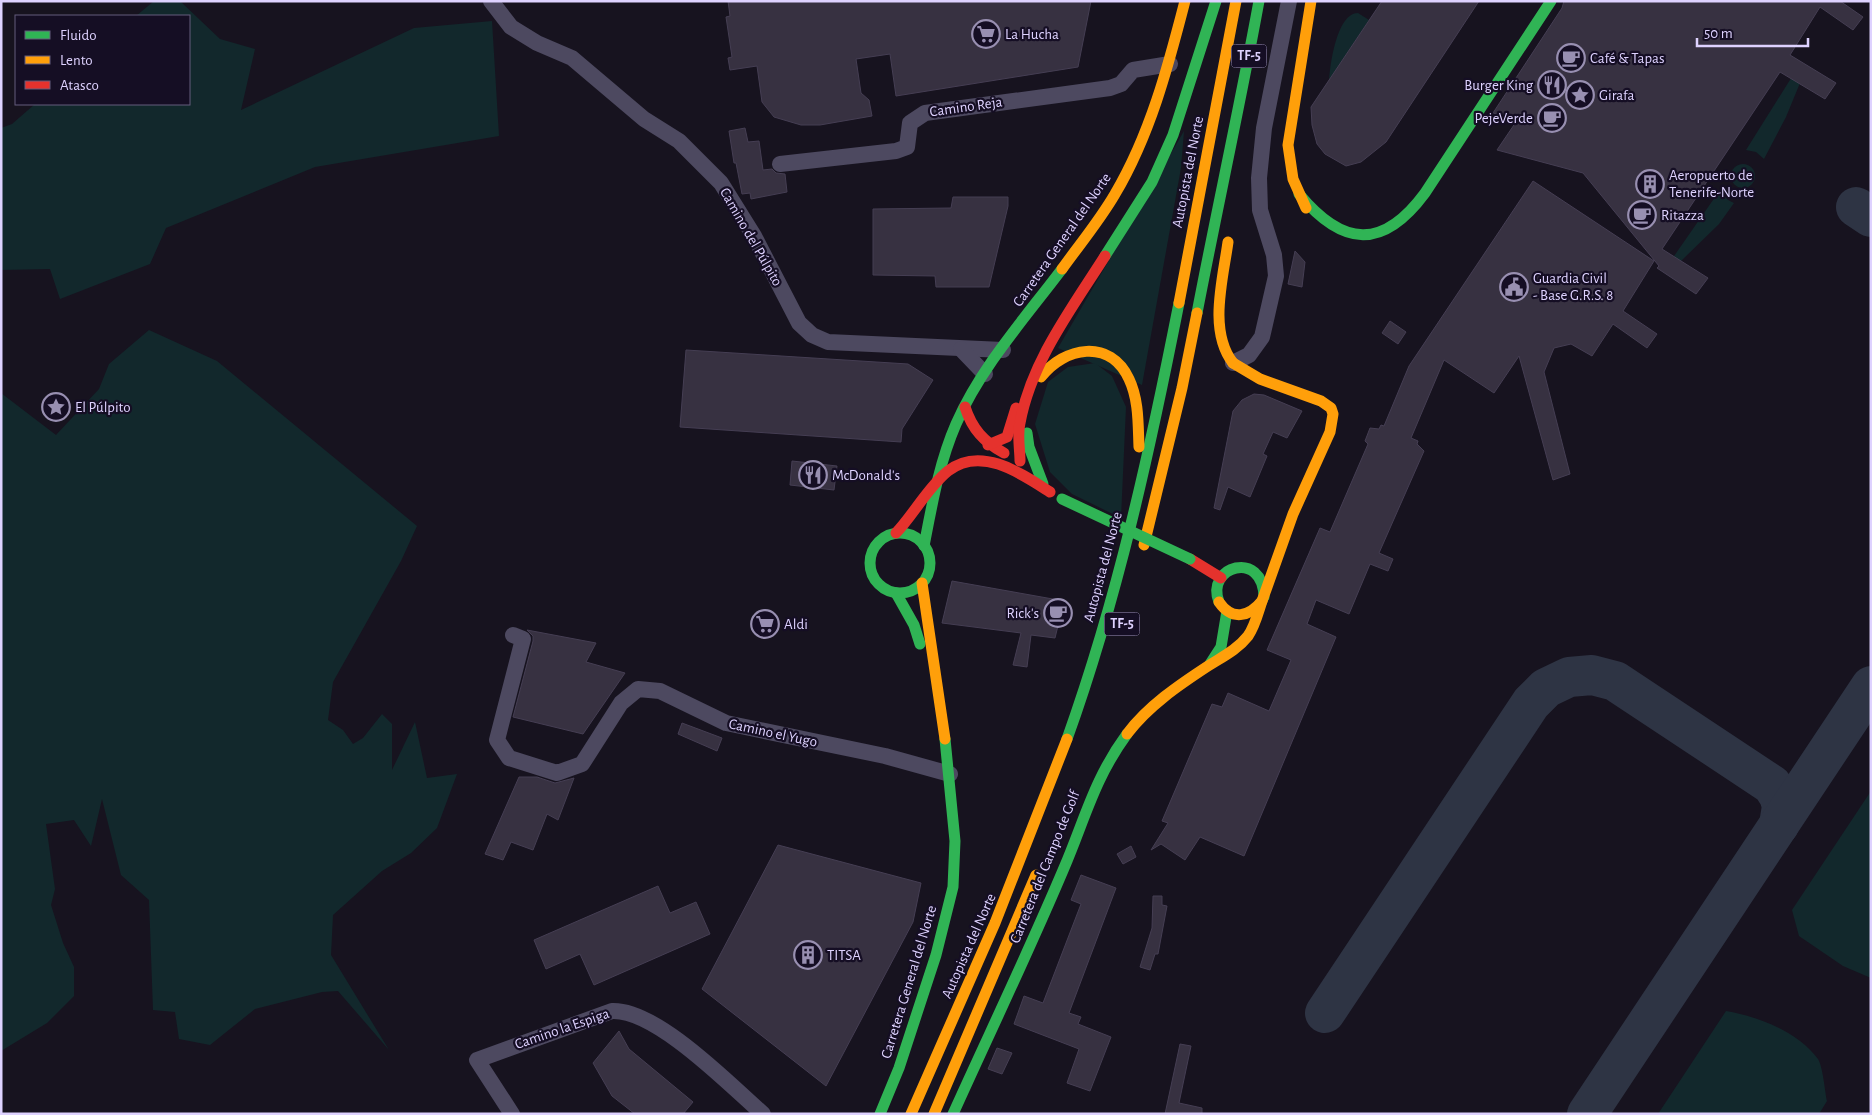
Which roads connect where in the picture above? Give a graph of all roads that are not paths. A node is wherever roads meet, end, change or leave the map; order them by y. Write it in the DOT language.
graph roads {
  1 [pos="491,1"];
  2 [pos="1185,1"];
  3 [pos="1216,1"];
  4 [pos="1236,1"];
  5 [pos="1259,1"];
  6 [pos="1289,1"];
  7 [pos="1311,1"];
  8 [pos="1551,1"];
  9 [pos="1170,64"];
  10 [pos="1239,111"];
  11 [pos="780,164"];
  12 [pos="1292,175"];
  13 [pos="1427,188"];
  14 [pos="1299,194"];
  15 [pos="1233,197"];
  16 [pos="1228,233"];
  17 [pos="1398,236"];
  18 [pos="1376,246"];
  19 [pos="1065,318"];
  20 [pos="1262,337"];
  21 [pos="961,349"];
  22 [pos="1003,350"];
  23 [pos="1233,363"];
  24 [pos="985,374"];
  25 [pos="1267,382"];
  26 [pos="965,407"];
  27 [pos="973,444"];
  28 [pos="988,445"];
  29 [pos="1020,461"];
  30 [pos="1028,477"];
  31 [pos="1141,479"];
  32 [pos="935,484"];
  33 [pos="1043,484"];
  34 [pos="1057,496"];
  35 [pos="896,533"];
  36 [pos="924,546"];
  37 [pos="1141,555"];
  38 [pos="1220,578"];
  39 [pos="922,583"];
  40 [pos="896,593"];
  41 [pos="1263,599"];
  42 [pos="1227,611"];
  43 [pos="513,635"];
  44 [pos="1210,665"];
  45 [pos="933,678"];
  46 [pos="950,774"];
  47 [pos="1039,868"];
  48 [pos="512,1114"];
  49 [pos="763,1114"];
  50 [pos="880,1114"];
  51 [pos="912,1114"];
  52 [pos="934,1114"];
  53 [pos="953,1114"];
  1 -- 21 [label="street, Camino del Púlpito"];
  2 -- 9 [label="main road, Carretera General del Norte"];
  3 -- 19 [label="main road"];
  4 -- 31 [label="main road, Autopista del Norte / TF-5"];
  5 -- 10 [label="main road, TF-5"];
  6 -- 20 [label="street"];
  7 -- 12 [label="main road"];
  8 -- 13 [label="main road"];
  9 -- 11 [label="street, Camino Reja"];
  9 -- 22 [label="main road, Carretera General del Norte"];
  10 -- 15 [label="main road"];
  10 -- 37 [label="main road, TF-5"];
  12 -- 13 [label="main road"];
  12 -- 14 [label="main road"];
  13 -- 14 [label="main road"];
  13 -- 17 [label="main road"];
  14 -- 18 [label="main road"];
  16 -- 23 [label="main road"];
  19 -- 28 [label="main road"];
  19 -- 29 [label="main road"];
  20 -- 23 [label="street"];
  20 -- 25 [label="street"];
  21 -- 22 [label="street, Camino del Púlpito"];
  21 -- 24 [label="street"];
  22 -- 24 [label="main road, Carretera General del Norte"];
  23 -- 25 [label="main road"];
  24 -- 26 [label="main road, Carretera General del Norte"];
  25 -- 41 [label="main road, Carretera del Campo de Golf"];
  26 -- 28 [label="main road"];
  26 -- 32 [label="main road, Carretera General del Norte"];
  27 -- 28 [label="main road"];
  28 -- 29 [label="main road"];
  29 -- 30 [label="main road"];
  29 -- 33 [label="main road"];
  30 -- 32 [label="main road"];
  30 -- 34 [label="main road"];
  31 -- 33 [label="main road"];
  31 -- 51 [label="main road, Autopista del Norte / TF-5"];
  32 -- 35 [label="main road, Carretera General del Norte"];
  32 -- 36 [label="main road, Carretera General del Norte"];
  33 -- 34 [label="main road"];
  34 -- 38 [label="main road, bridge"];
  35 -- 36 [label="main road"];
  35 -- 40 [label="main road"];
  36 -- 39 [label="main road"];
  38 -- 41 [label="main road"];
  38 -- 42 [label="main road"];
  39 -- 40 [label="main road"];
  39 -- 45 [label="main road, Carretera General del Norte"];
  40 -- 45 [label="main road, Carretera General del Norte"];
  41 -- 42 [label="main road"];
  41 -- 44 [label="main road, Carretera del Campo de Golf"];
  42 -- 44 [label="main road, Carretera del Campo de Golf"];
  43 -- 46 [label="street, Camino el Yugo"];
  44 -- 53 [label="main road, Carretera del Campo de Golf"];
  45 -- 46 [label="main road, Carretera General del Norte"];
  46 -- 50 [label="main road, Carretera General del Norte"];
  47 -- 52 [label="main road"];
  48 -- 49 [label="street, Camino la Espiga"];
}
